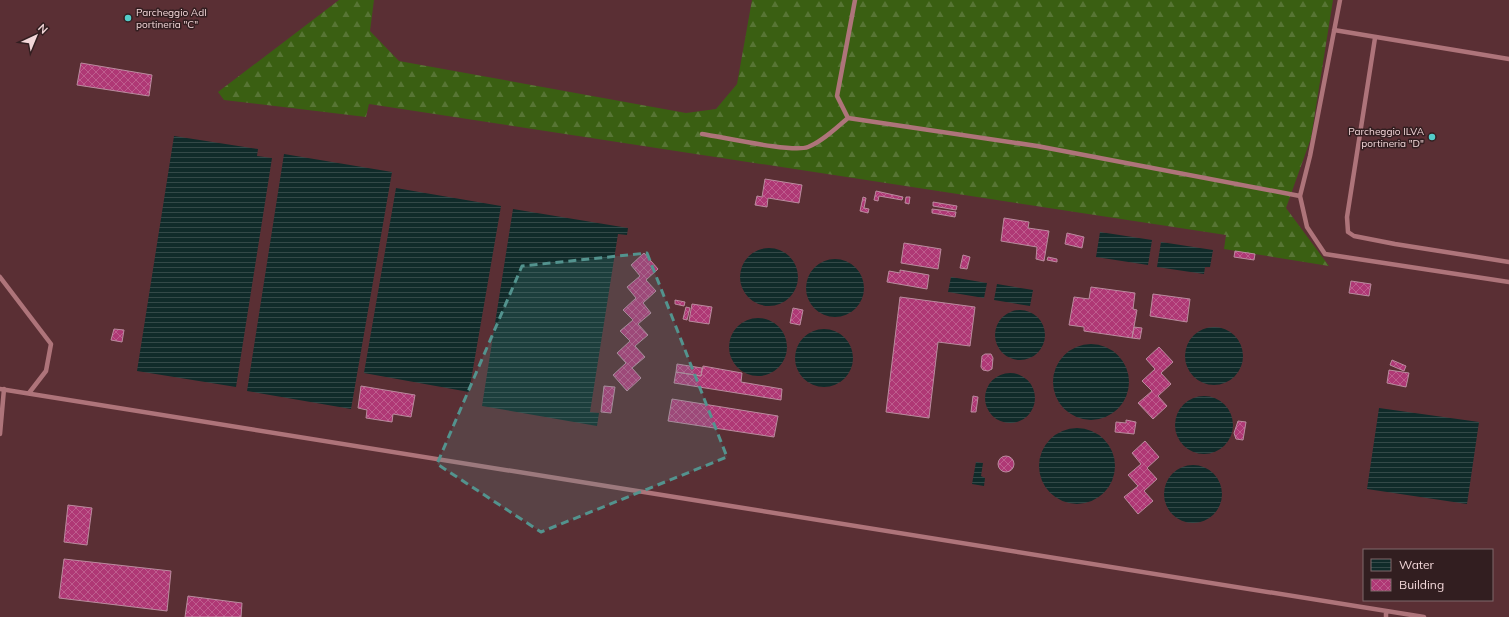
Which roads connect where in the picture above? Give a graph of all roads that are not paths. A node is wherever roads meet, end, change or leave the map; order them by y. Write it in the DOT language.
graph roads {
  1 [pos="856,0"];
  2 [pos="1340,0"];
  3 [pos="1334,30"];
  4 [pos="1375,38"];
  5 [pos="1509,59"];
  6 [pos="848,118"];
  7 [pos="702,134"];
  8 [pos="1300,196"];
  9 [pos="1509,262"];
  10 [pos="0,277"];
  11 [pos="1509,282"];
  12 [pos="2,389"];
  13 [pos="29,393"];
  14 [pos="0,434"];
  15 [pos="1386,611"];
  16 [pos="1386,617"];
  17 [pos="1424,617"];
  1 -- 6 [label="lane"];
  2 -- 3 [label="lane"];
  3 -- 4 [label="lane"];
  3 -- 8 [label="lane"];
  4 -- 5 [label="lane"];
  4 -- 9 [label="lane"];
  6 -- 7 [label="lane"];
  6 -- 8 [label="lane"];
  8 -- 11 [label="lane"];
  10 -- 13 [label="lane"];
  12 -- 13 [label="lane"];
  12 -- 14 [label="lane"];
  13 -- 15 [label="lane"];
  15 -- 16 [label="lane"];
  15 -- 17 [label="lane"];
}
